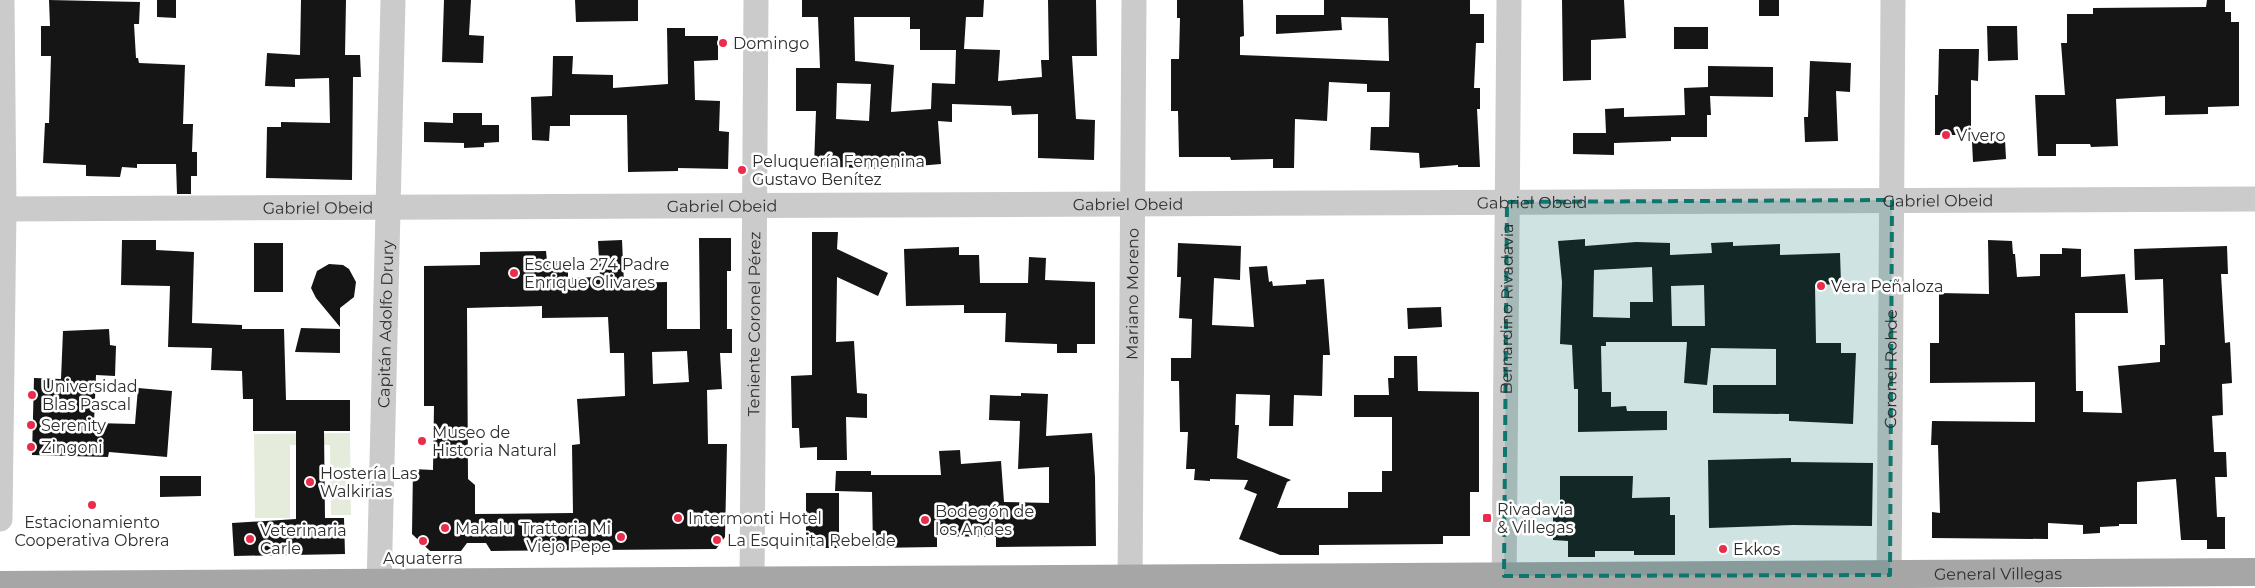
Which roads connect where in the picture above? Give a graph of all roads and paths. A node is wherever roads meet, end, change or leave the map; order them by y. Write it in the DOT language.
graph roads {
  1 [pos="2,0"];
  2 [pos="393,0"];
  3 [pos="756,0"];
  4 [pos="1134,0"];
  5 [pos="1509,0"];
  6 [pos="1892,0"];
  7 [pos="2255,199"];
  8 [pos="1892,200"];
  9 [pos="1507,202"];
  10 [pos="1132,204"];
  11 [pos="755,205"];
  12 [pos="388,207"];
  13 [pos="2,209"];
  14 [pos="0,519"];
  15 [pos="2255,572"];
  16 [pos="1890,581"];
  17 [pos="1504,582"];
  18 [pos="1130,583"];
  19 [pos="752,584"];
  20 [pos="0,585"];
  21 [pos="379,585"];
  1 -- 13 [label="street"];
  2 -- 12 [label="street, Capitán Adolfo Drury"];
  3 -- 11 [label="street, Teniente Coronel Pérez"];
  4 -- 10 [label="street, Mariano Moreno"];
  5 -- 9 [label="street, Bernardino Rivadavia"];
  6 -- 8 [label="street, Coronel Rohde"];
  7 -- 8 [label="street, Gabriel Obeid"];
  8 -- 9 [label="street, Gabriel Obeid"];
  8 -- 16 [label="street, Coronel Rohde"];
  9 -- 10 [label="street, Gabriel Obeid"];
  9 -- 17 [label="street, Bernardino Rivadavia"];
  10 -- 11 [label="street, Gabriel Obeid"];
  10 -- 18 [label="street, Mariano Moreno"];
  11 -- 12 [label="street, Gabriel Obeid"];
  11 -- 19 [label="street, Teniente Coronel Pérez"];
  12 -- 13 [label="street, Gabriel Obeid"];
  12 -- 21 [label="street, Capitán Adolfo Drury"];
  13 -- 14 [label="street"];
  15 -- 16 [label="main road, General Villegas"];
  16 -- 17 [label="main road, General Villegas"];
  17 -- 18 [label="main road, General Villegas"];
  18 -- 19 [label="main road, General Villegas"];
  19 -- 21 [label="main road, General Villegas"];
  20 -- 21 [label="main road, General Villegas"];
}
